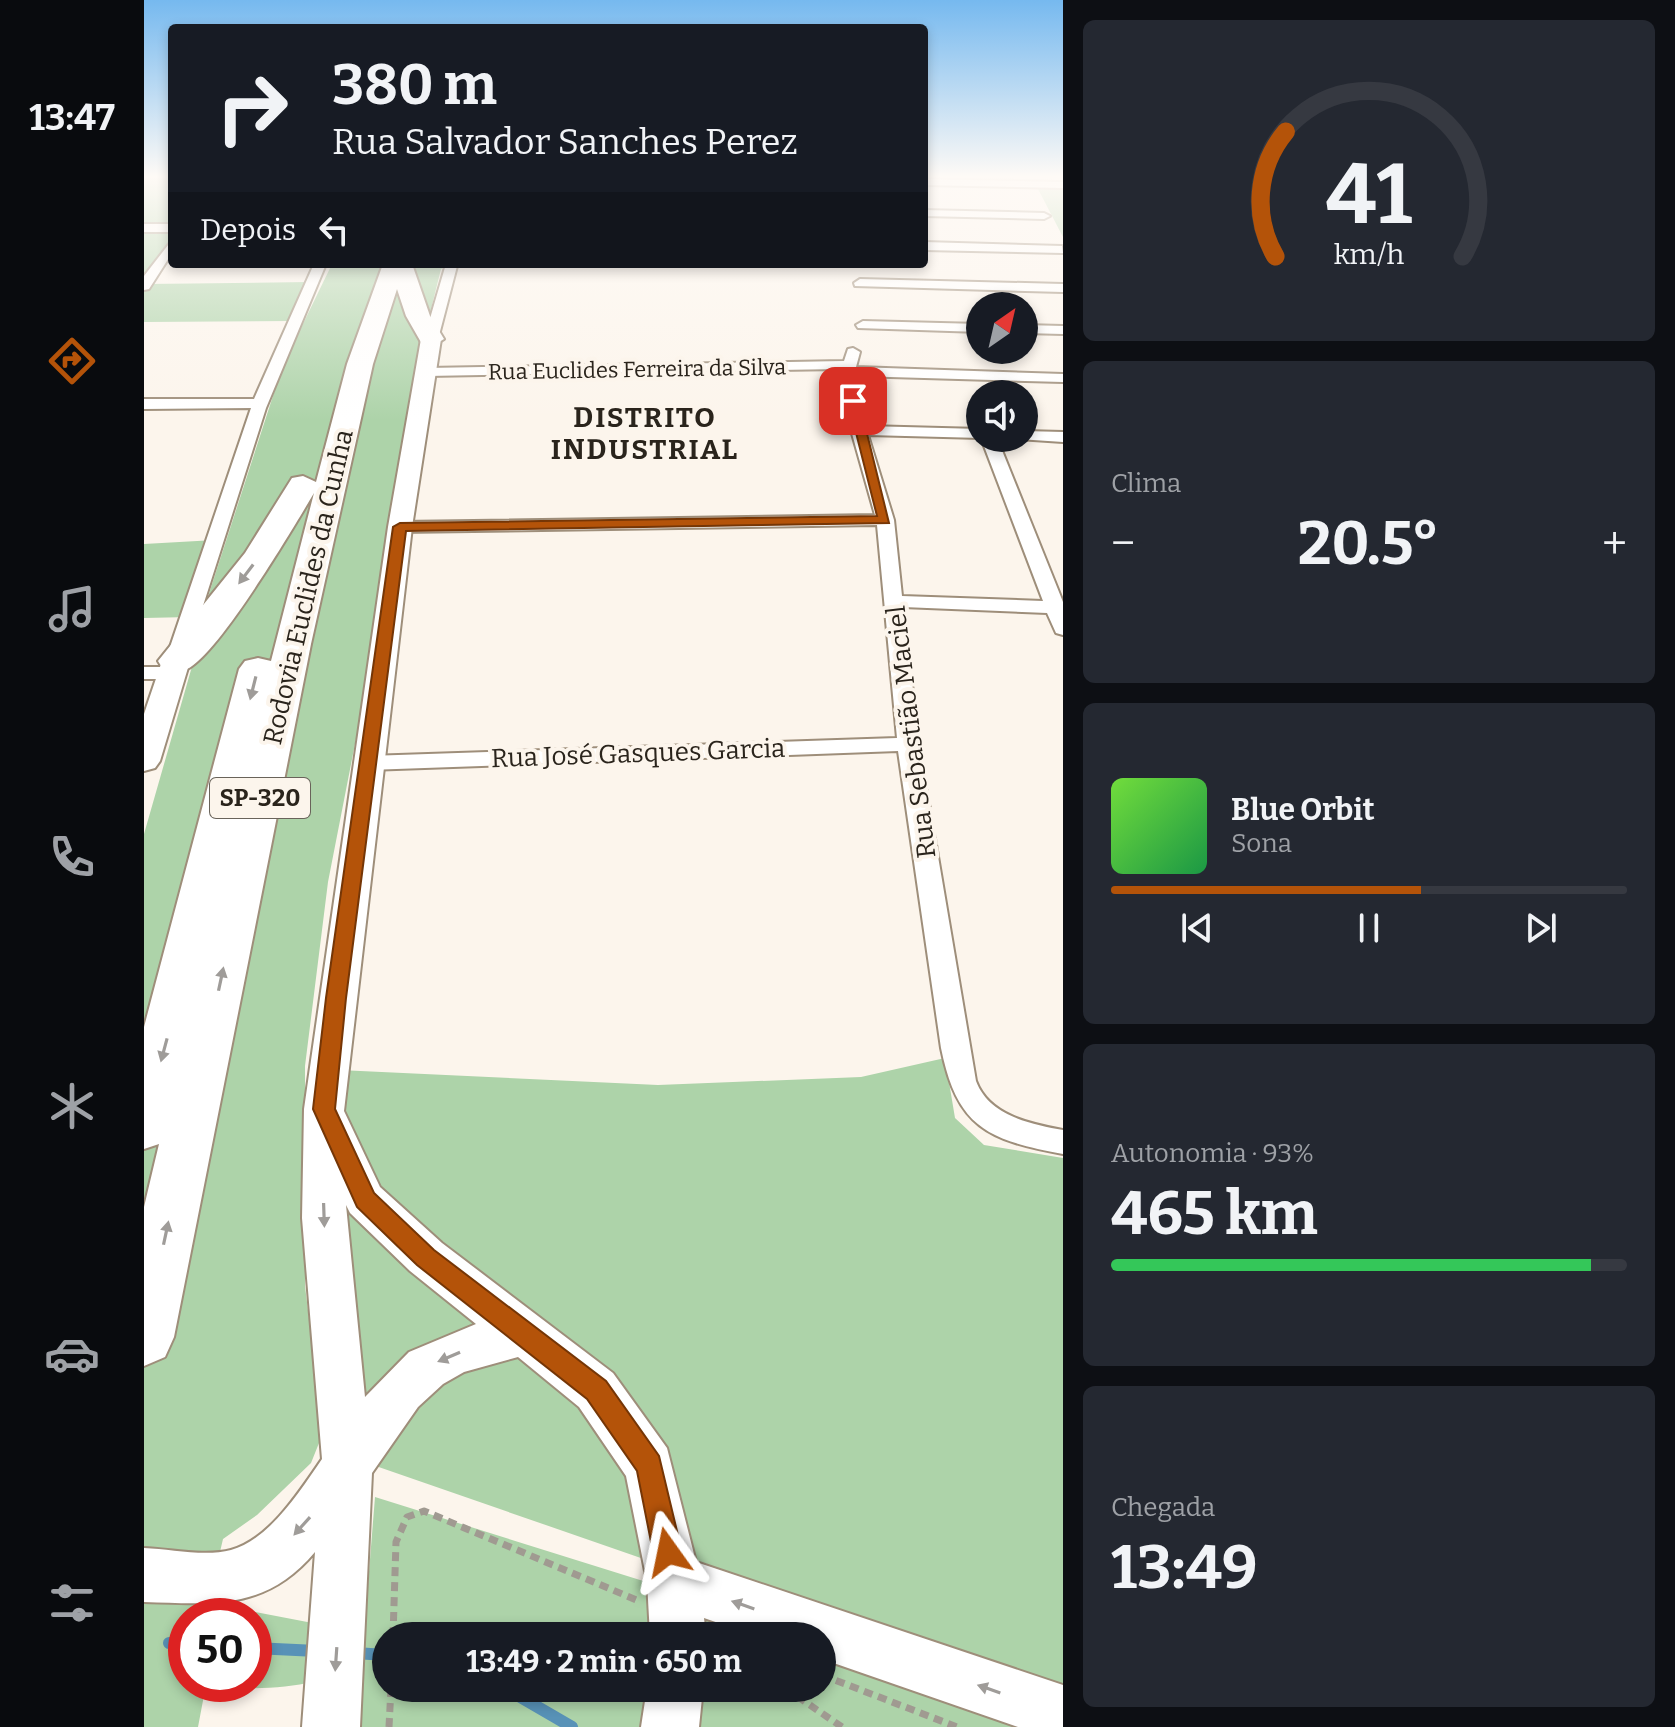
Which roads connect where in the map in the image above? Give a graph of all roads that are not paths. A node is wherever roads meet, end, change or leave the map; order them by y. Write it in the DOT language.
graph roads {
  1 [pos="162,259"];
  2 [pos="318,268"];
  3 [pos="373,268"];
  4 [pos="393,268"];
  5 [pos="402,268"];
  6 [pos="450,268"];
  7 [pos="860,283"];
  8 [pos="144,286"];
  9 [pos="1063,288"];
  10 [pos="863,325"];
  11 [pos="966,328"];
  12 [pos="1038,329"];
  13 [pos="1063,330"];
  14 [pos="431,339"];
  15 [pos="849,363"];
  16 [pos="427,372"];
  17 [pos="1063,378"];
  18 [pos="261,403"];
  19 [pos="144,404"];
  20 [pos="859,430"];
  21 [pos="966,434"];
  22 [pos="1038,436"];
  23 [pos="1063,437"];
  24 [pos="995,452"];
  25 [pos="303,485"];
  26 [pos="885,520"];
  27 [pos="400,527"];
  28 [pos="895,601"];
  29 [pos="1060,608"];
  30 [pos="1063,629"];
  31 [pos="175,667"];
  32 [pos="144,673"];
  33 [pos="908,744"];
  34 [pos="144,761"];
  35 [pos="368,763"];
  36 [pos="324,1109"];
  37 [pos="144,1127"];
  38 [pos="1063,1142"];
  39 [pos="523,1334"];
  40 [pos="144,1337"];
  41 [pos="347,1463"];
  42 [pos="144,1575"];
  43 [pos="667,1608"];
  44 [pos="673,1702"];
  45 [pos="1063,1714"];
  46 [pos="332,1719"];
  47 [pos="670,1727"];
  1 -- 8 [label="street"];
  2 -- 18 [label="street"];
  3 -- 25 [label="highway, Rodovia Euclides da Cunha / SP-320"];
  40 -- 4 [label="highway, Rodovia Euclides da Cunha / SP-320, one-way"];
  5 -- 14 [label="highway"];
  6 -- 14 [label="street"];
  7 -- 9 [label="street"];
  10 -- 11 [label="street"];
  12 -- 13 [label="street"];
  14 -- 16 [label="main road"];
  15 -- 16 [label="street, Rua Euclides Ferreira da Silva"];
  15 -- 17 [label="street, Rua Euclides Ferreira da Silva"];
  15 -- 20 [label="street, Rua Sebastião Maciel"];
  16 -- 27 [label="main road"];
  18 -- 19 [label="street"];
  18 -- 31 [label="street"];
  20 -- 21 [label="street"];
  20 -- 26 [label="street, Rua Sebastião Maciel"];
  22 -- 23 [label="street"];
  24 -- 29 [label="street"];
  25 -- 31 [label="highway, one-way"];
  25 -- 37 [label="highway, Rodovia Euclides da Cunha / SP-320, one-way"];
  26 -- 27 [label="street"];
  26 -- 28 [label="street, Rua Sebastião Maciel"];
  27 -- 35 [label="main road"];
  28 -- 29 [label="street"];
  28 -- 33 [label="street, Rua Sebastião Maciel"];
  29 -- 30 [label="street"];
  31 -- 32 [label="street"];
  31 -- 34 [label="main road"];
  33 -- 35 [label="street, Rua José Gasques Garcia"];
  33 -- 38 [label="street, Rua Sebastião Maciel"];
  35 -- 36 [label="main road"];
  36 -- 39 [label="main road"];
  36 -- 41 [label="main road, one-way"];
  39 -- 41 [label="main road, one-way"];
  39 -- 43 [label="main road"];
  41 -- 42 [label="main road, one-way"];
  41 -- 46 [label="main road, one-way"];
  45 -- 43 [label="main road, one-way"];
  44 -- 47 [label="main road"];
}
